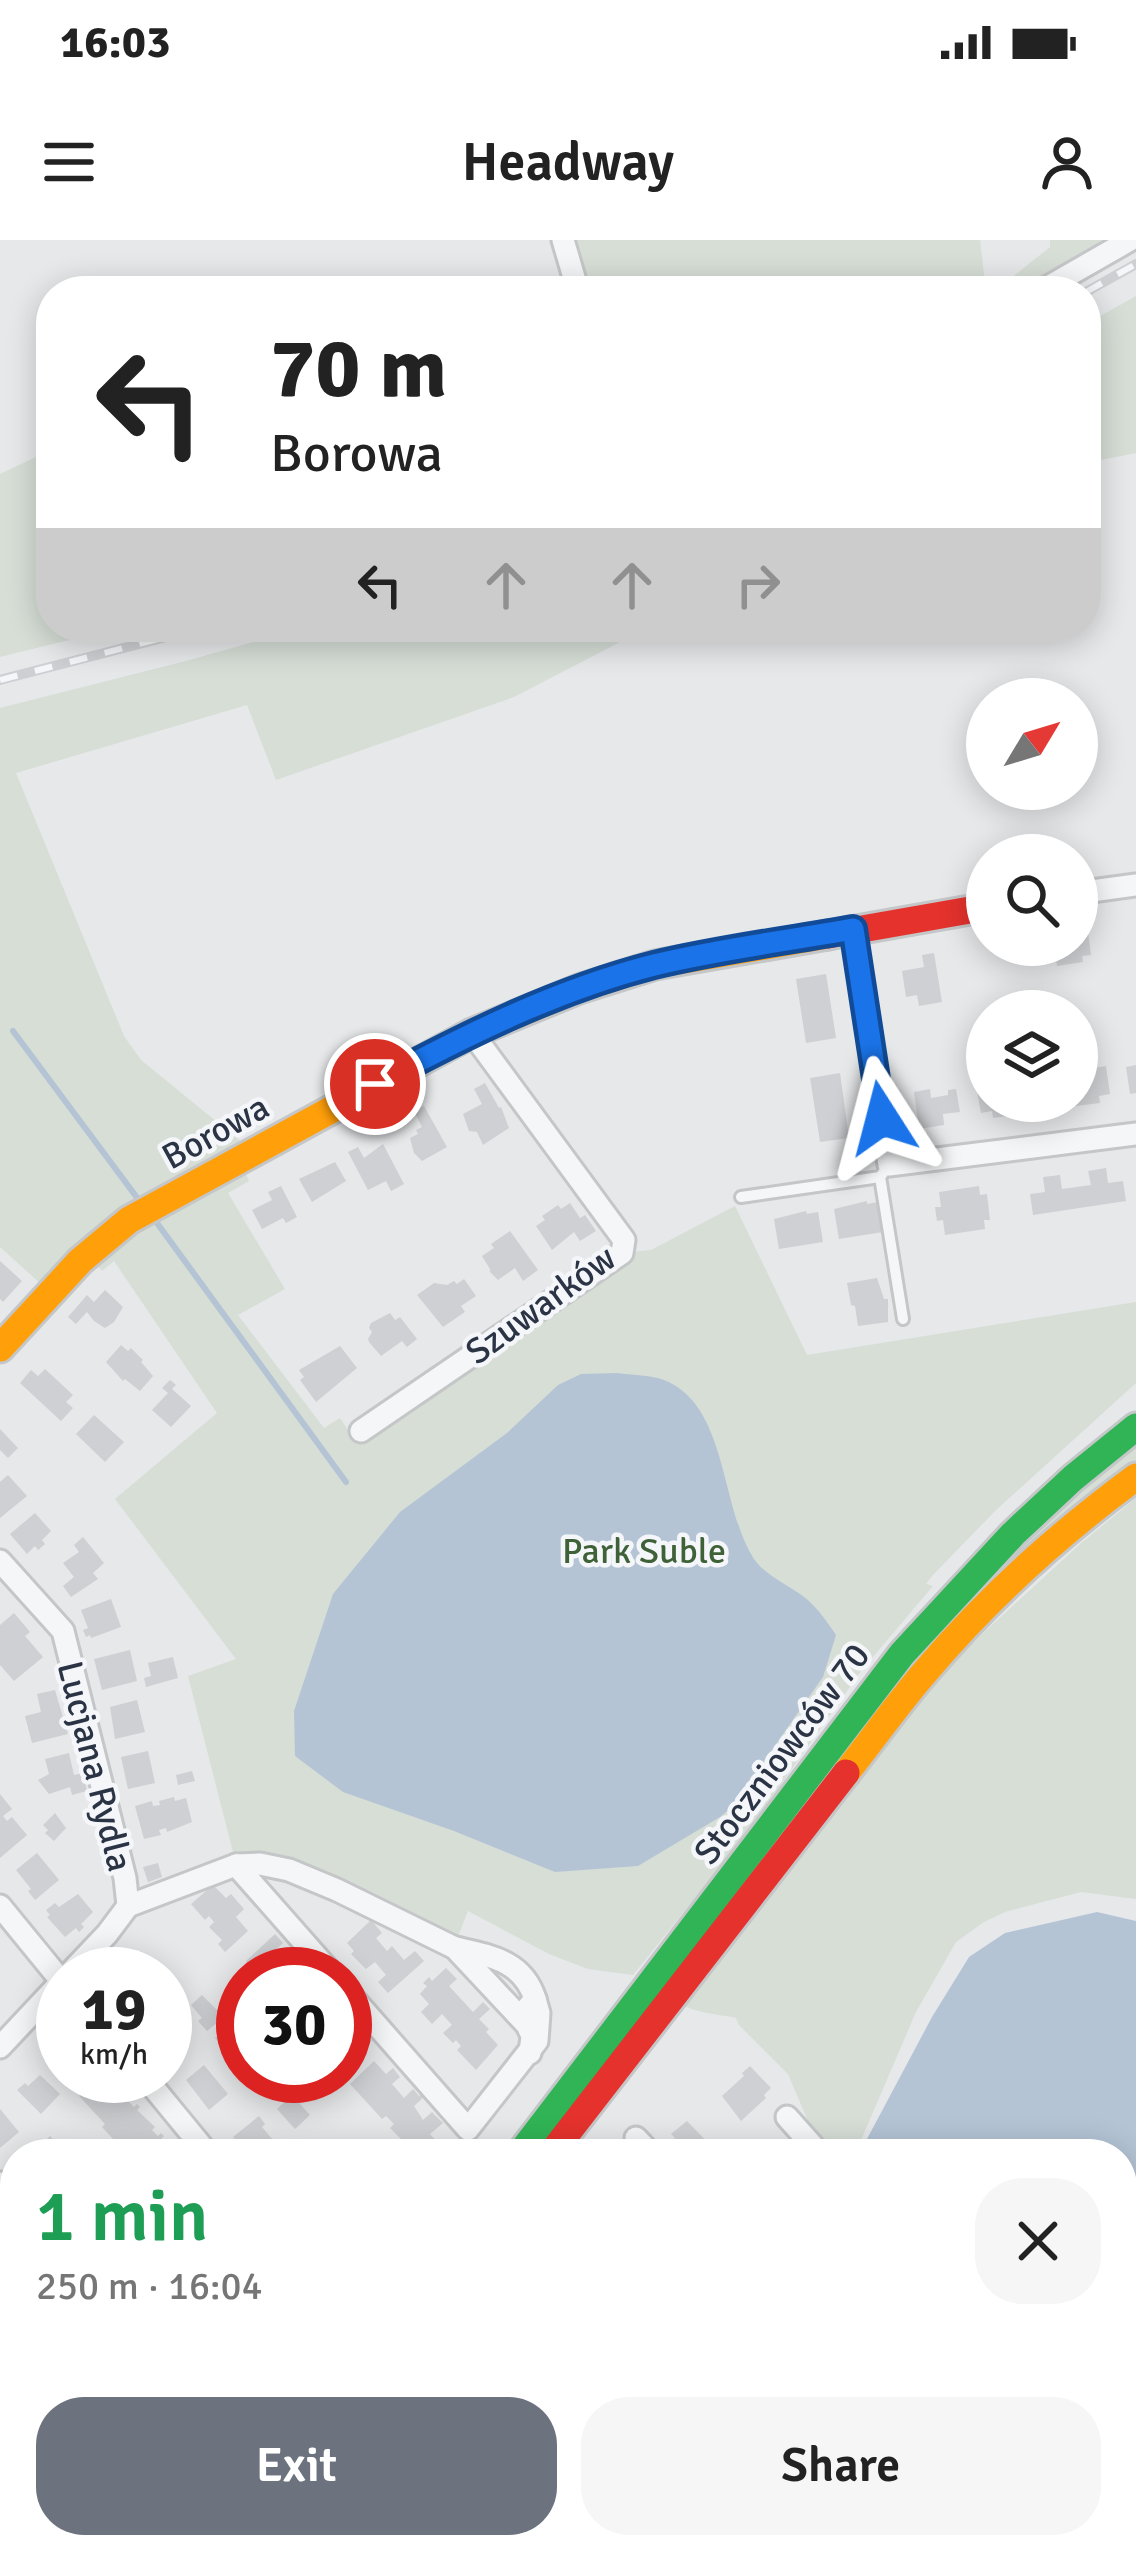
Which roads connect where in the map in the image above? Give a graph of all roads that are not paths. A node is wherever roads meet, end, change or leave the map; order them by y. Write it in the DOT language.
graph roads {
  1 [pos="562,240"];
  2 [pos="1130,240"];
  3 [pos="573,276"];
  4 [pos="1068,276"];
  5 [pos="1136,885"];
  6 [pos="1098,890"];
  7 [pos="966,910"];
  8 [pos="853,929"];
  9 [pos="472,1033"];
  10 [pos="1136,1134"];
  11 [pos="885,1171"];
  12 [pos="741,1197"];
  13 [pos="903,1319"];
  14 [pos="0,1348"];
  15 [pos="1136,1427"];
  16 [pos="361,1431"];
  17 [pos="1136,1477"];
  18 [pos="0,1561"];
  19 [pos="236,1865"];
  20 [pos="0,1906"];
  21 [pos="128,1906"];
  22 [pos="95,1947"];
  23 [pos="308,1947"];
  24 [pos="36,1948"];
  25 [pos="455,1948"];
  26 [pos="535,1999"];
  27 [pos="36,2009"];
  28 [pos="517,2014"];
  29 [pos="372,2020"];
  30 [pos="0,2047"];
  31 [pos="530,2053"];
  32 [pos="166,2103"];
  33 [pos="787,2117"];
  34 [pos="196,2139"];
  35 [pos="531,2139"];
  36 [pos="562,2139"];
  37 [pos="807,2139"];
  1 -- 3 [label="street"];
  2 -- 4 [label="street"];
  5 -- 6 [label="street"];
  7 -- 8 [label="street, Borowa"];
  8 -- 9 [label="street, Borowa"];
  8 -- 11 [label="street"];
  9 -- 14 [label="street, Borowa"];
  9 -- 16 [label="street, Szuwarków"];
  10 -- 11 [label="street"];
  11 -- 12 [label="lane"];
  11 -- 13 [label="lane"];
  15 -- 35 [label="street, Stoczniowców 70"];
  17 -- 36 [label="street, Stoczniowców 70"];
  18 -- 21 [label="street, Lucjana Rydla"];
  19 -- 21 [label="street"];
  19 -- 23 [label="street"];
  19 -- 25 [label="street"];
  20 -- 24 [label="street"];
  21 -- 22 [label="street, Lucjana Rydla"];
  25 -- 26 [label="street"];
  25 -- 28 [label="street"];
  26 -- 28 [label="street"];
  26 -- 31 [label="street"];
  27 -- 30 [label="street, Lucjana Rydla"];
  28 -- 31 [label="street"];
  29 -- 31 [label="street"];
  32 -- 34 [label="street"];
  33 -- 37 [label="street"];
}
